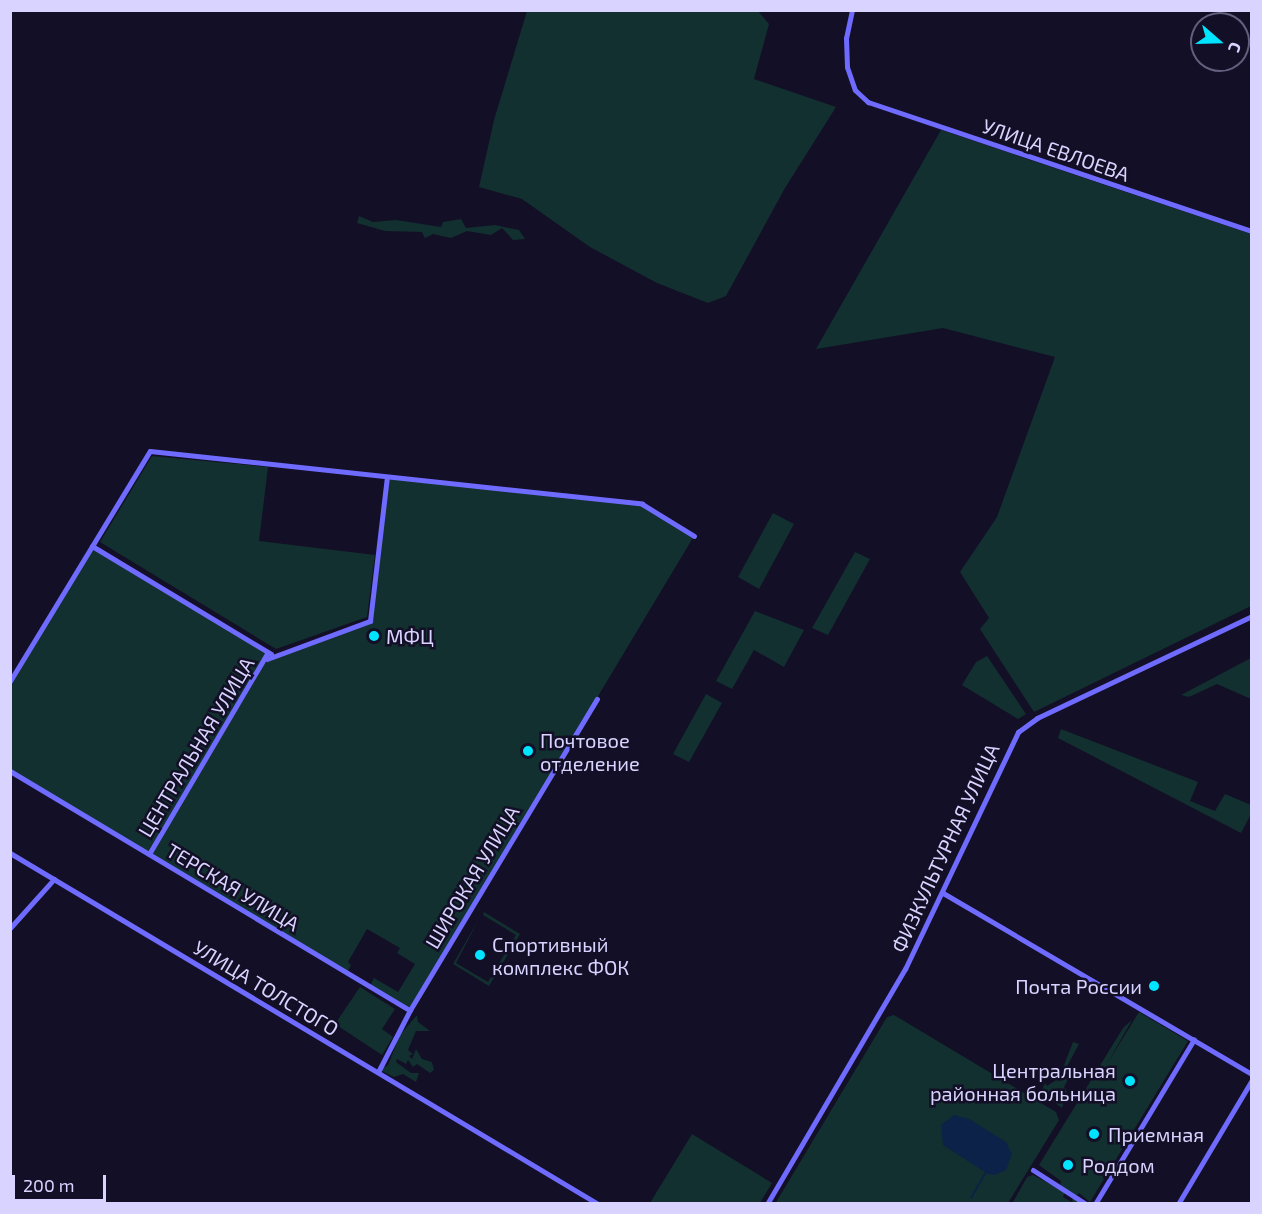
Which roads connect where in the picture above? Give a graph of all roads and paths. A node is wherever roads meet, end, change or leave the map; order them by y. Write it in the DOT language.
graph roads {
  1 [pos="852,10"];
  2 [pos="1251,231"];
  3 [pos="387,477"];
  4 [pos="694,536"];
  5 [pos="92,546"];
  6 [pos="1251,616"];
  7 [pos="268,656"];
  8 [pos="10,681"];
  9 [pos="597,699"];
  10 [pos="10,771"];
  11 [pos="10,853"];
  12 [pos="149,854"];
  13 [pos="54,879"];
  14 [pos="943,893"];
  15 [pos="10,928"];
  16 [pos="410,1010"];
  17 [pos="1194,1039"];
  18 [pos="378,1072"];
  19 [pos="1251,1074"];
  20 [pos="1251,1080"];
  21 [pos="1033,1170"];
  22 [pos="598,1203"];
  23 [pos="767,1203"];
  24 [pos="1086,1203"];
  25 [pos="1095,1203"];
  26 [pos="1178,1203"];
  1 -- 2 [label="street, УЛИЦА ЕВЛОЕВА"];
  3 -- 4 [label="street"];
  3 -- 5 [label="street"];
  3 -- 7 [label="street, ЦЕНТРАЛЬНАЯ УЛИЦА"];
  5 -- 7 [label="street"];
  5 -- 8 [label="street"];
  6 -- 14 [label="street, ФИЗКУЛЬТУРНАЯ УЛИЦА"];
  7 -- 12 [label="street, ЦЕНТРАЛЬНАЯ УЛИЦА"];
  9 -- 16 [label="street, ШИРОКАЯ УЛИЦА"];
  10 -- 12 [label="street, ТЕРСКАЯ УЛИЦА"];
  11 -- 13 [label="street, УЛИЦА ТОЛСТОГО"];
  12 -- 16 [label="street, ТЕРСКАЯ УЛИЦА"];
  13 -- 15 [label="street"];
  13 -- 18 [label="street, УЛИЦА ТОЛСТОГО"];
  14 -- 17 [label="street"];
  14 -- 23 [label="street, ФИЗКУЛЬТУРНАЯ УЛИЦА"];
  16 -- 18 [label="street, ШИРОКАЯ УЛИЦА"];
  17 -- 19 [label="street"];
  17 -- 25 [label="street"];
  18 -- 22 [label="street, УЛИЦА ТОЛСТОГО"];
  20 -- 26 [label="street"];
  21 -- 24 [label="street"];
}
